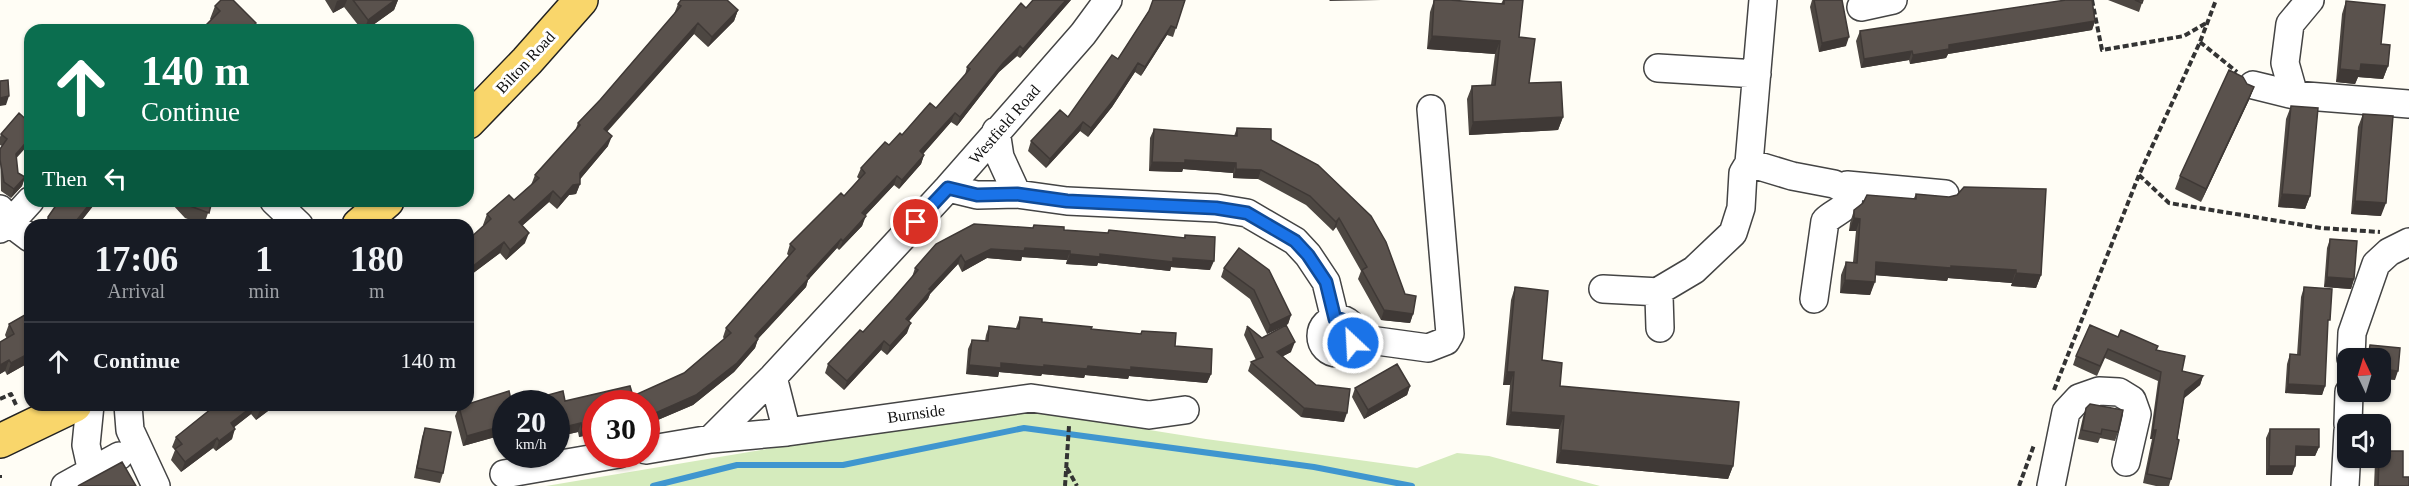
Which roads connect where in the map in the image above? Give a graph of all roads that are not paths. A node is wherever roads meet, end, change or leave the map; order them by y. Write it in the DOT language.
graph roads {
  1 [pos="581,0"];
  2 [pos="1108,0"];
  3 [pos="1763,0"];
  4 [pos="1893,0"];
  5 [pos="2310,0"];
  6 [pos="1861,8"];
  7 [pos="1658,68"];
  8 [pos="1757,74"];
  9 [pos="2253,85"];
  10 [pos="2294,95"];
  11 [pos="2409,104"];
  12 [pos="1431,109"];
  13 [pos="474,116"];
  14 [pos="996,131"];
  15 [pos="1749,163"];
  16 [pos="948,188"];
  17 [pos="1842,188"];
  18 [pos="1017,194"];
  19 [pos="1945,194"];
  20 [pos="25,207"];
  21 [pos="280,207"];
  22 [pos="380,207"];
  23 [pos="293,219"];
  24 [pos="366,219"];
  25 [pos="10,225"];
  26 [pos="2398,237"];
  27 [pos="1603,289"];
  28 [pos="1660,292"];
  29 [pos="1814,299"];
  30 [pos="1660,328"];
  31 [pos="2351,348"];
  32 [pos="773,377"];
  33 [pos="24,404"];
  34 [pos="1185,410"];
  35 [pos="62,411"];
  36 [pos="89,411"];
  37 [pos="128,411"];
  38 [pos="0,416"];
  39 [pos="787,432"];
  40 [pos="711,439"];
  41 [pos="0,441"];
  42 [pos="660,448"];
  43 [pos="119,456"];
  44 [pos="582,460"];
  45 [pos="2126,462"];
  46 [pos="2346,468"];
  47 [pos="89,472"];
  48 [pos="504,474"];
  49 [pos="65,486"];
  50 [pos="156,486"];
  51 [pos="2051,486"];
  52 [pos="2345,486"];
  1 -- 13 [label="main road, Bilton Road"];
  2 -- 14 [label="street, Westfield Road"];
  3 -- 8 [label="street"];
  4 -- 6 [label="street"];
  5 -- 10 [label="street"];
  7 -- 8 [label="street"];
  8 -- 15 [label="street"];
  9 -- 10 [label="street"];
  10 -- 11 [label="street"];
  12 -- 18 [label="street"];
  14 -- 16 [label="street, Westfield Road"];
  14 -- 18 [label="street"];
  15 -- 17 [label="street"];
  15 -- 28 [label="street"];
  16 -- 18 [label="street"];
  16 -- 32 [label="street, Westfield Road"];
  17 -- 19 [label="street"];
  17 -- 29 [label="street"];
  20 -- 25 [label="street"];
  21 -- 23 [label="street"];
  22 -- 24 [label="main road"];
  26 -- 31 [label="street"];
  27 -- 28 [label="street"];
  28 -- 30 [label="street"];
  32 -- 39 [label="street"];
  32 -- 40 [label="street, Westfield Road"];
  33 -- 38 [label="main road"];
  34 -- 39 [label="street, Burnside"];
  35 -- 41 [label="main road"];
  36 -- 47 [label="street"];
  37 -- 50 [label="street"];
  39 -- 40 [label="street, Burnside"];
  40 -- 42 [label="street, Burnside"];
  43 -- 47 [label="street"];
  44 -- 48 [label="street"];
  45 -- 51 [label="street"];
  46 -- 52 [label="street"];
  47 -- 49 [label="street"];
}
